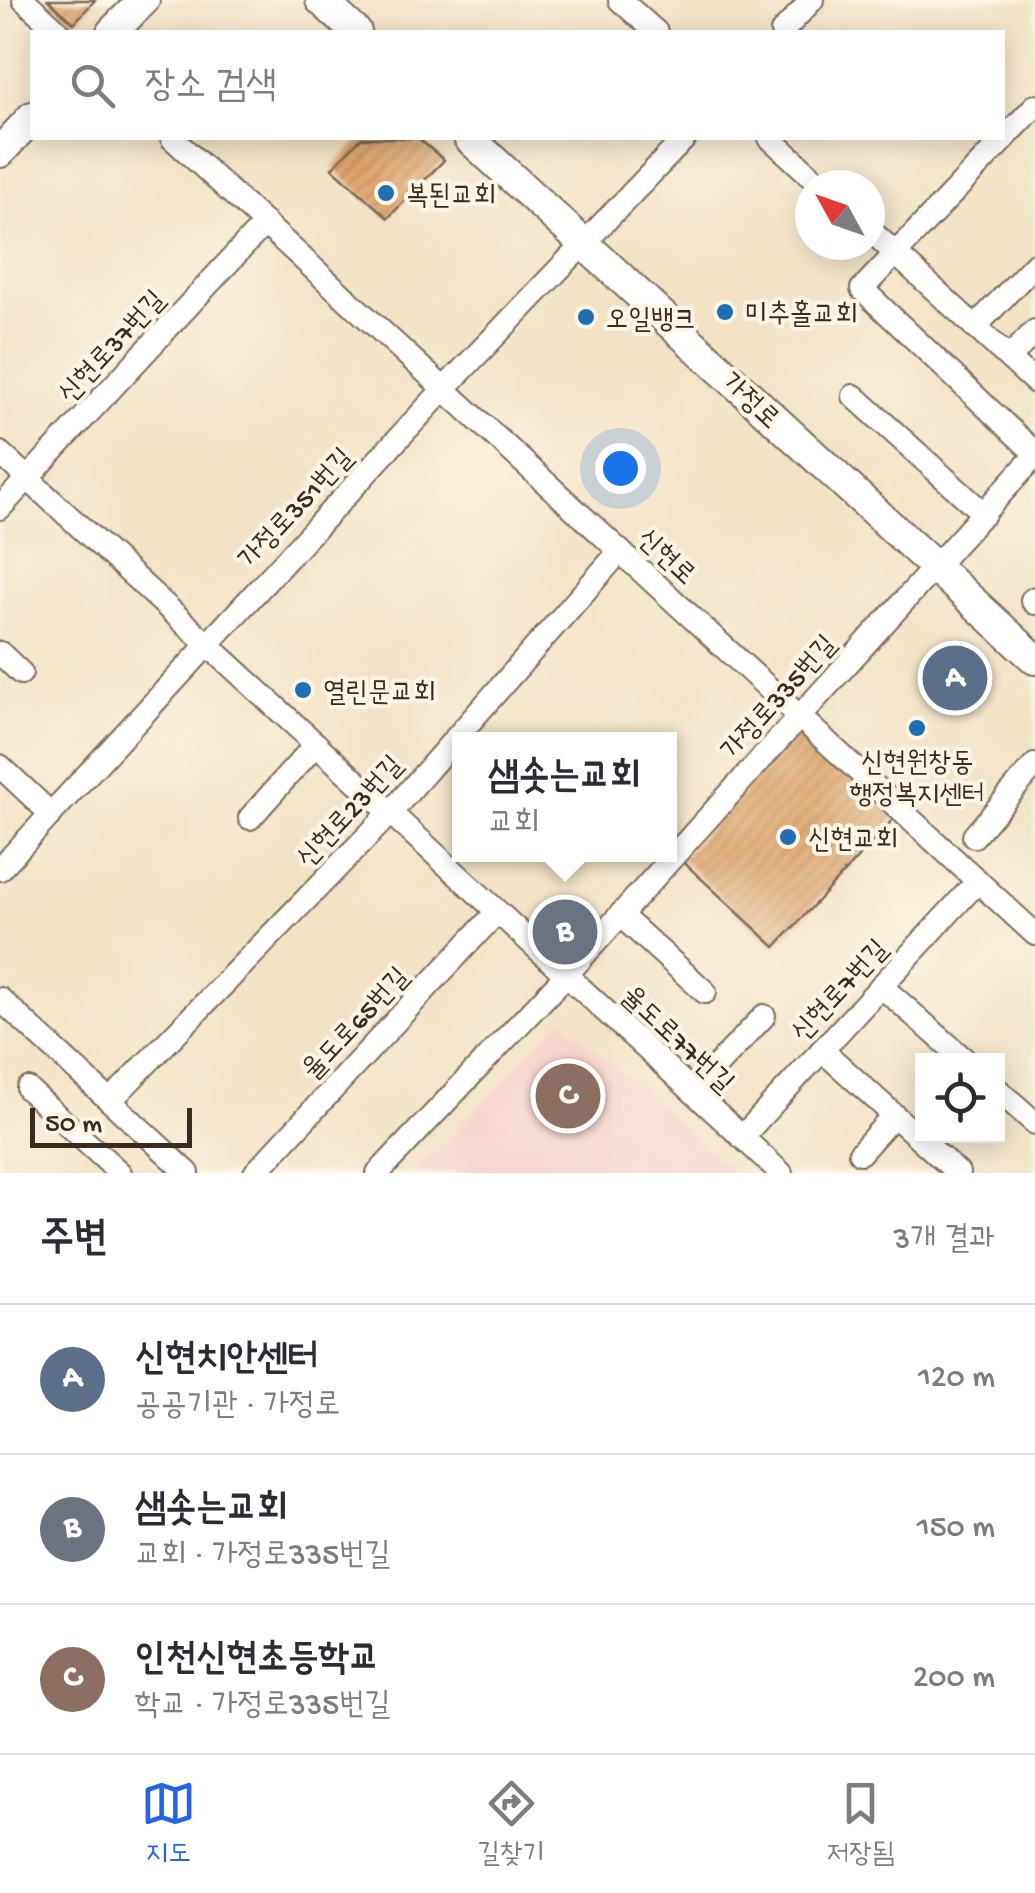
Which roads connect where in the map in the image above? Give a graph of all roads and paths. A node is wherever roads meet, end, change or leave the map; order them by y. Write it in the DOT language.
graph roads {
  1 [pos="24,0"];
  2 [pos="144,0"];
  3 [pos="321,0"];
  4 [pos="620,0"];
  5 [pos="812,0"];
  6 [pos="57,30"];
  7 [pos="114,30"];
  8 [pos="354,30"];
  9 [pos="654,30"];
  10 [pos="784,30"];
  11 [pos="1035,106"];
  12 [pos="30,119"];
  13 [pos="1005,137"];
  14 [pos="174,140"];
  15 [pos="471,140"];
  16 [pos="682,140"];
  17 [pos="772,140"];
  18 [pos="1002,140"];
  19 [pos="0,152"];
  20 [pos="805,170"];
  21 [pos="265,223"];
  22 [pos="585,244"];
  23 [pos="885,244"];
  24 [pos="894,252"];
  25 [pos="1035,264"];
  26 [pos="975,327"];
  27 [pos="1035,331"];
  28 [pos="1009,358"];
  29 [pos="1035,382"];
  30 [pos="444,389"];
  31 [pos="854,396"];
  32 [pos="0,453"];
  33 [pos="1035,454"];
  34 [pos="27,478"];
  35 [pos="0,508"];
  36 [pos="984,514"];
  37 [pos="620,551"];
  38 [pos="934,567"];
  39 [pos="208,644"];
  40 [pos="0,654"];
  41 [pos="1035,659"];
  42 [pos="21,673"];
  43 [pos="798,716"];
  44 [pos="461,732"];
  45 [pos="452,742"];
  46 [pos="316,744"];
  47 [pos="1035,765"];
  48 [pos="0,766"];
  49 [pos="390,813"];
  50 [pos="51,814"];
  51 [pos="250,818"];
  52 [pos="974,836"];
  53 [pos="677,851"];
  54 [pos="667,862"];
  55 [pos="0,869"];
  56 [pos="978,882"];
  57 [pos="497,912"];
  58 [pos="620,915"];
  59 [pos="1035,934"];
  60 [pos="566,975"];
  61 [pos="882,986"];
  62 [pos="705,992"];
  63 [pos="0,999"];
  64 [pos="764,1016"];
  65 [pos="822,1050"];
  66 [pos="957,1053"];
  67 [pos="28,1089"];
  68 [pos="693,1092"];
  69 [pos="1005,1096"];
  70 [pos="110,1101"];
  71 [pos="894,1116"];
  72 [pos="1035,1123"];
  73 [pos="742,1137"];
  74 [pos="860,1153"];
  75 [pos="120,1173"];
  76 [pos="188,1173"];
  77 [pos="255,1173"];
  78 [pos="378,1173"];
  79 [pos="782,1173"];
  80 [pos="958,1173"];
  1 -- 6 [label="street"];
  2 -- 7 [label="street"];
  3 -- 8 [label="street"];
  4 -- 9 [label="street"];
  5 -- 10 [label="street"];
  11 -- 13 [label="street"];
  12 -- 19 [label="street"];
  14 -- 21 [label="street, 신현로"];
  15 -- 22 [label="street, 가정로"];
  16 -- 22 [label="street, 가정로351번길"];
  17 -- 20 [label="street"];
  18 -- 24 [label="street"];
  21 -- 30 [label="street, 신현로"];
  21 -- 34 [label="street, 신현로37번길"];
  22 -- 30 [label="street, 가정로351번길"];
  22 -- 38 [label="street, 가정로"];
  23 -- 24 [label="street"];
  24 -- 26 [label="street"];
  24 -- 33 [label="street"];
  25 -- 26 [label="street"];
  26 -- 28 [label="street"];
  27 -- 28 [label="street"];
  28 -- 29 [label="street"];
  30 -- 37 [label="street, 신현로"];
  30 -- 39 [label="street, 가정로351번길"];
  31 -- 36 [label="street"];
  32 -- 34 [label="street, 율도로77번길"];
  33 -- 36 [label="street, 가정로335번길"];
  34 -- 35 [label="street, 신현로37번길"];
  34 -- 39 [label="street, 율도로77번길"];
  36 -- 38 [label="street, 가정로335번길"];
  37 -- 43 [label="street, 신현로"];
  37 -- 44 [label="street, 신현로23번길"];
  38 -- 41 [label="street, 가정로"];
  38 -- 43 [label="street, 가정로335번길"];
  39 -- 46 [label="street, 율도로77번길"];
  39 -- 50 [label="street, 가정로351번길"];
  40 -- 42 [label="street"];
  43 -- 53 [label="street, 가정로335번길"];
  43 -- 56 [label="street, 신현로"];
  45 -- 49 [label="street, 신현로23번길"];
  46 -- 49 [label="street, 율도로77번길"];
  46 -- 51 [label="street"];
  47 -- 52 [label="street"];
  48 -- 50 [label="street"];
  49 -- 57 [label="street, 율도로77번길"];
  49 -- 70 [label="street, 신현로23번길"];
  50 -- 55 [label="street, 가정로351번길"];
  54 -- 58 [label="street, 가정로335번길"];
  56 -- 59 [label="street, 신현로"];
  56 -- 61 [label="street, 신현로7번길"];
  57 -- 60 [label="street, 율도로77번길"];
  57 -- 77 [label="street, 율도로65번길"];
  58 -- 60 [label="street, 가정로335번길"];
  58 -- 62 [label="street"];
  60 -- 68 [label="street, 율도로77번길"];
  60 -- 78 [label="street, 가정로335번길"];
  61 -- 65 [label="street, 신현로7번길"];
  61 -- 66 [label="street"];
  63 -- 70 [label="street"];
  64 -- 68 [label="street"];
  65 -- 71 [label="street"];
  65 -- 73 [label="street, 신현로7번길"];
  67 -- 75 [label="street"];
  68 -- 73 [label="street, 율도로77번길"];
  69 -- 72 [label="street"];
  70 -- 76 [label="street"];
  71 -- 74 [label="street"];
  71 -- 80 [label="street"];
  73 -- 79 [label="street, 율도로77번길"];
}
